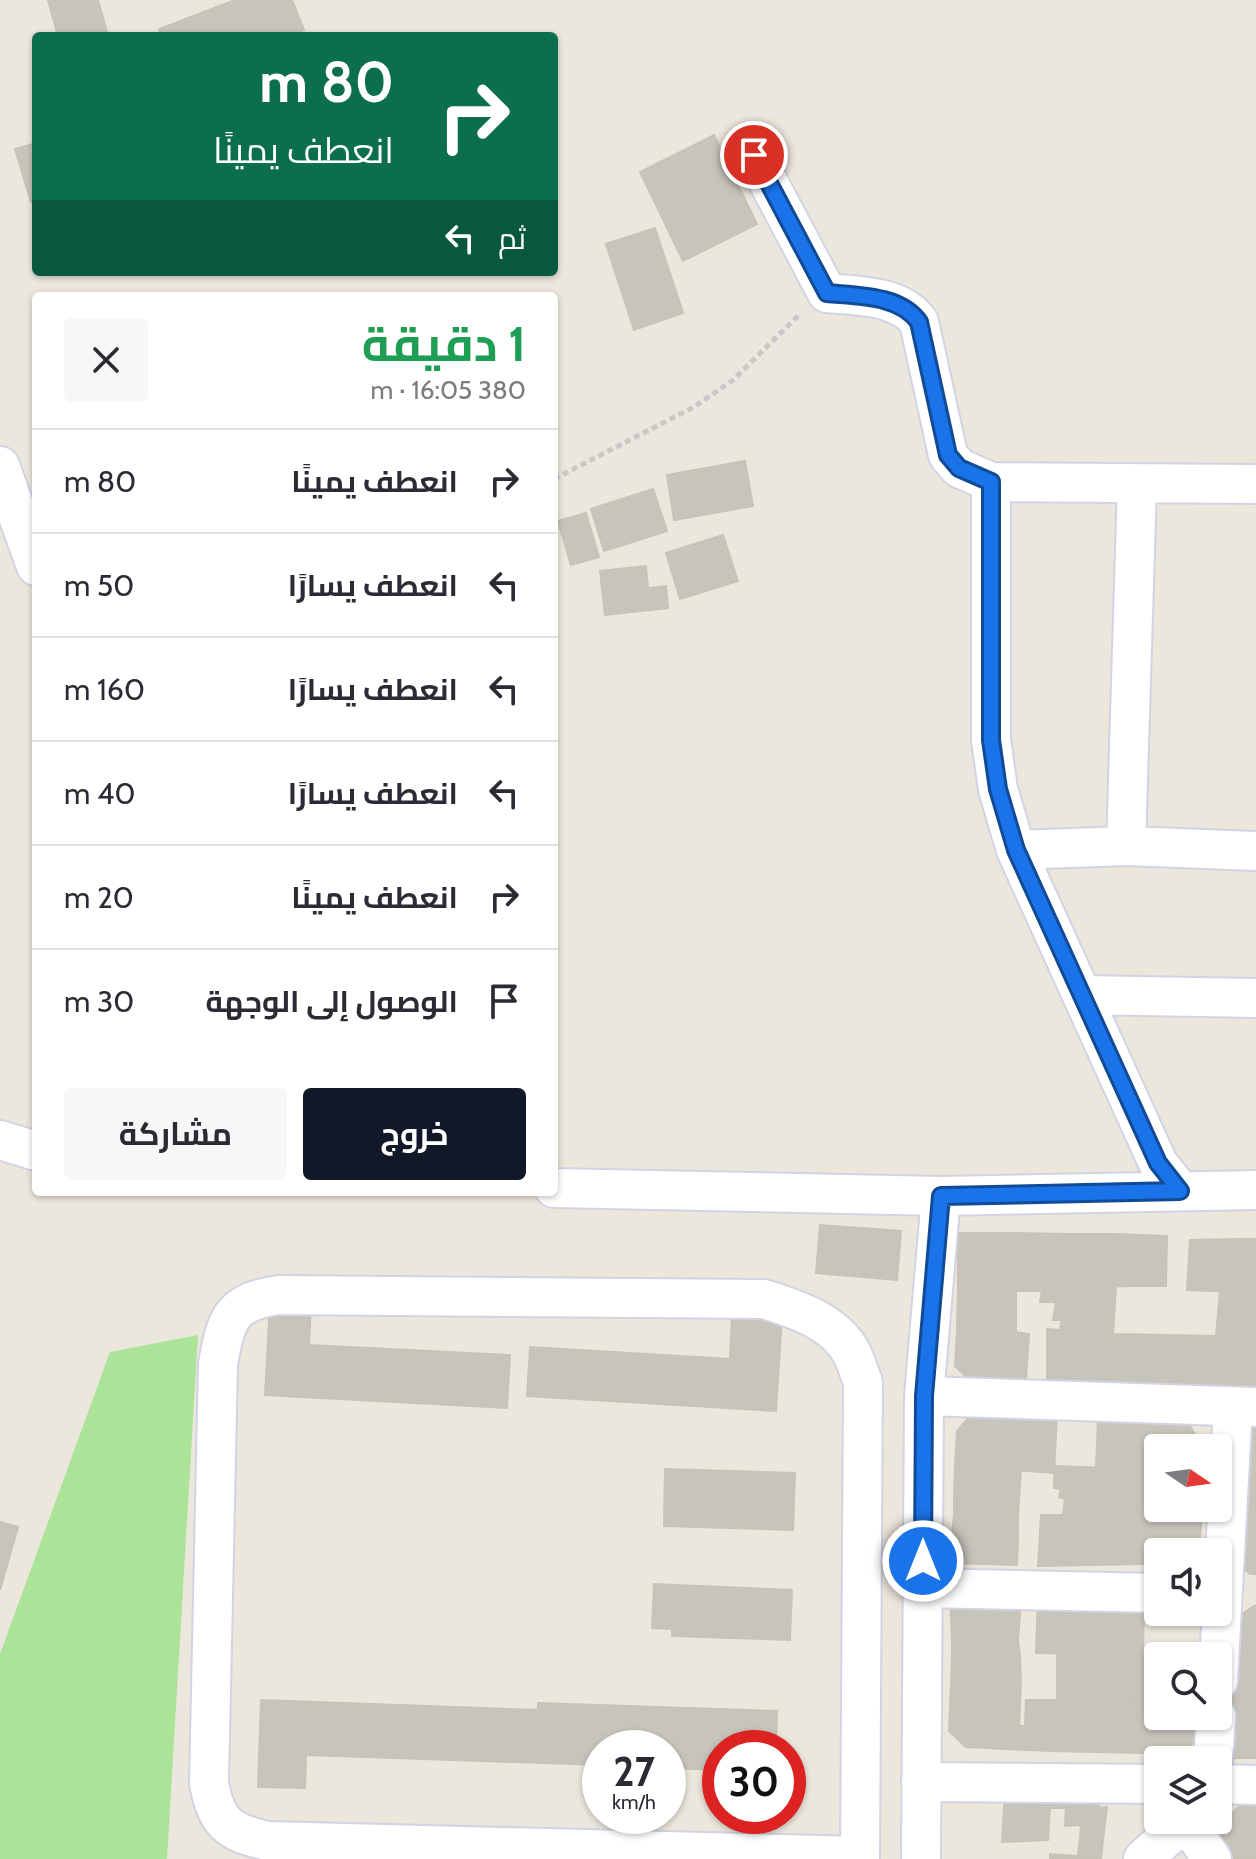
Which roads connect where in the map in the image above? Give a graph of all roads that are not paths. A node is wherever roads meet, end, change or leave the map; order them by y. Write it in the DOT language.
graph roads {
  1 [pos="754,155"];
  2 [pos="1,479"];
  3 [pos="991,482"];
  4 [pos="1137,484"];
  5 [pos="1256,484"];
  6 [pos="32,556"];
  7 [pos="1126,846"];
  8 [pos="1016,850"];
  9 [pos="1256,851"];
  10 [pos="1082,995"];
  11 [pos="1256,998"];
  12 [pos="0,1140"];
  13 [pos="32,1150"];
  14 [pos="558,1188"];
  15 [pos="1256,1190"];
  16 [pos="1180,1191"];
  17 [pos="941,1196"];
  18 [pos="924,1396"];
  19 [pos="1245,1407"];
  20 [pos="923,1588"];
  21 [pos="1144,1593"];
  22 [pos="1233,1594"];
  23 [pos="1225,1642"];
  24 [pos="921,1782"];
  25 [pos="1144,1784"];
  26 [pos="1232,1784"];
  27 [pos="1256,1785"];
  28 [pos="1171,1834"];
  29 [pos="1195,1834"];
  30 [pos="860,1857"];
  31 [pos="921,1859"];
  32 [pos="1143,1859"];
  33 [pos="1212,1859"];
  1 -- 3 [label="street"];
  2 -- 6 [label="street"];
  3 -- 4 [label="street"];
  3 -- 8 [label="street"];
  4 -- 5 [label="street"];
  4 -- 7 [label="street"];
  7 -- 8 [label="street"];
  7 -- 9 [label="street"];
  8 -- 10 [label="street"];
  10 -- 11 [label="street"];
  10 -- 16 [label="street"];
  12 -- 13 [label="street"];
  14 -- 17 [label="street"];
  15 -- 16 [label="street"];
  16 -- 17 [label="street"];
  17 -- 18 [label="street"];
  18 -- 19 [label="street"];
  18 -- 20 [label="street"];
  19 -- 22 [label="street"];
  20 -- 21 [label="street"];
  20 -- 24 [label="street"];
  22 -- 23 [label="street"];
  24 -- 25 [label="street"];
  24 -- 31 [label="street"];
  26 -- 27 [label="street"];
  28 -- 32 [label="street"];
  29 -- 33 [label="street"];
  30 -- 30 [label="street"];
}
